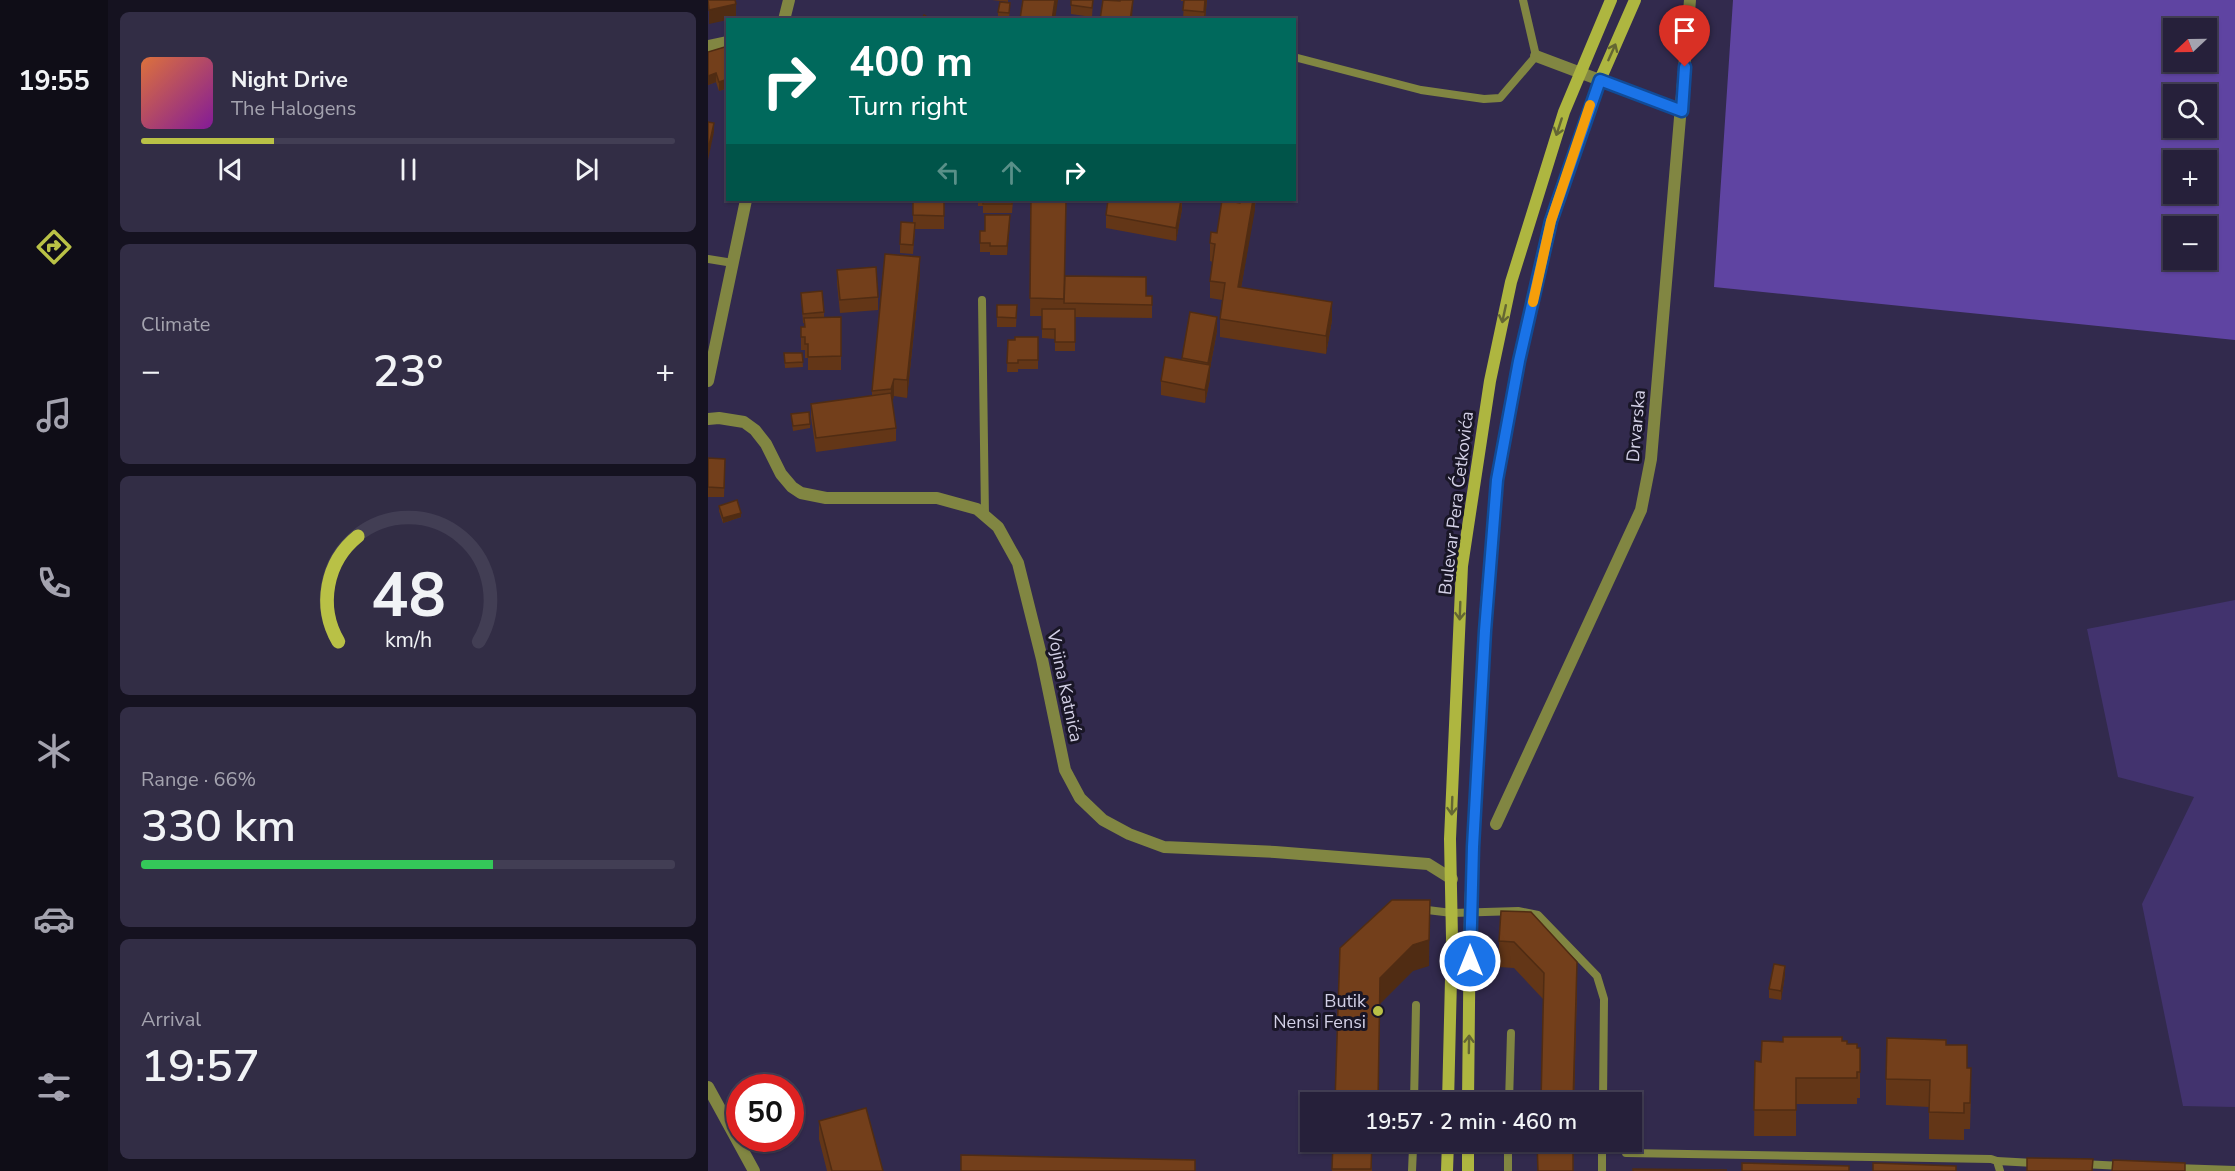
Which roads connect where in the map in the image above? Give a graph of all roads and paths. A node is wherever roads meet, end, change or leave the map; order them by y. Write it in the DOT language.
graph roads {
  1 [pos="789,0"];
  2 [pos="1523,0"];
  3 [pos="1611,0"];
  4 [pos="1635,0"];
  5 [pos="1690,0"];
  6 [pos="784,18"];
  7 [pos="726,42"];
  8 [pos="708,46"];
  9 [pos="1536,56"];
  10 [pos="1296,58"];
  11 [pos="1579,72"];
  12 [pos="1600,80"];
  13 [pos="1682,111"];
  14 [pos="746,201"];
  15 [pos="708,259"];
  16 [pos="733,263"];
  17 [pos="982,300"];
  18 [pos="708,381"];
  19 [pos="708,419"];
  20 [pos="985,516"];
  21 [pos="1496,824"];
  22 [pos="1452,879"];
  23 [pos="1408,907"];
  24 [pos="1470,912"];
  25 [pos="1452,913"];
  26 [pos="1416,1005"];
  27 [pos="1511,1033"];
  28 [pos="708,1087"];
  29 [pos="1414,1092"];
  30 [pos="1448,1092"];
  31 [pos="1468,1092"];
  32 [pos="1509,1092"];
  33 [pos="1603,1092"];
  34 [pos="1413,1152"];
  35 [pos="1448,1152"];
  36 [pos="1468,1152"];
  37 [pos="1508,1152"];
  38 [pos="1602,1152"];
  39 [pos="1626,1153"];
  40 [pos="1997,1161"];
  41 [pos="2045,1163"];
  42 [pos="2069,1164"];
  43 [pos="2128,1166"];
  44 [pos="2164,1167"];
  45 [pos="2235,1170"];
  46 [pos="754,1171"];
  47 [pos="1412,1171"];
  48 [pos="1447,1171"];
  49 [pos="1468,1171"];
  50 [pos="1508,1171"];
  51 [pos="1602,1171"];
  52 [pos="2000,1171"];
  1 -- 6 [label="street"];
  2 -- 9 [label="lane"];
  3 -- 11 [label="main road, Bulevar Pera Ćetkovića"];
  12 -- 4 [label="main road, Bulevar Pera Ćetkovića, one-way"];
  5 -- 13 [label="street, Drvarska"];
  7 -- 8 [label="street"];
  9 -- 10 [label="lane"];
  9 -- 11 [label="street"];
  11 -- 12 [label="street"];
  11 -- 22 [label="main road, Bulevar Pera Ćetkovića, one-way"];
  12 -- 13 [label="street"];
  12 -- 24 [label="main road, Bulevar Pera Ćetkovića"];
  13 -- 21 [label="street, Drvarska"];
  14 -- 16 [label="street"];
  15 -- 16 [label="lane"];
  16 -- 18 [label="street"];
  17 -- 20 [label="lane"];
  19 -- 20 [label="street, Vojina Katnića"];
  20 -- 22 [label="street, Vojina Katnića"];
  22 -- 25 [label="main road, Bulevar Pera Ćetkovića"];
  23 -- 25 [label="lane"];
  24 -- 25 [label="lane"];
  31 -- 24 [label="main road, Bulevar Pera Ćetkovića, one-way"];
  24 -- 33 [label="lane"];
  25 -- 30 [label="main road, Bulevar Pera Ćetkovića"];
  26 -- 29 [label="lane"];
  27 -- 32 [label="lane"];
  28 -- 46 [label="street"];
  34 -- 47 [label="lane"];
  35 -- 48 [label="main road"];
  36 -- 49 [label="main road"];
  37 -- 50 [label="lane"];
  38 -- 51 [label="lane"];
  39 -- 40 [label="lane"];
  40 -- 41 [label="lane"];
  40 -- 52 [label="lane"];
  42 -- 43 [label="lane"];
  44 -- 45 [label="lane"];
}
